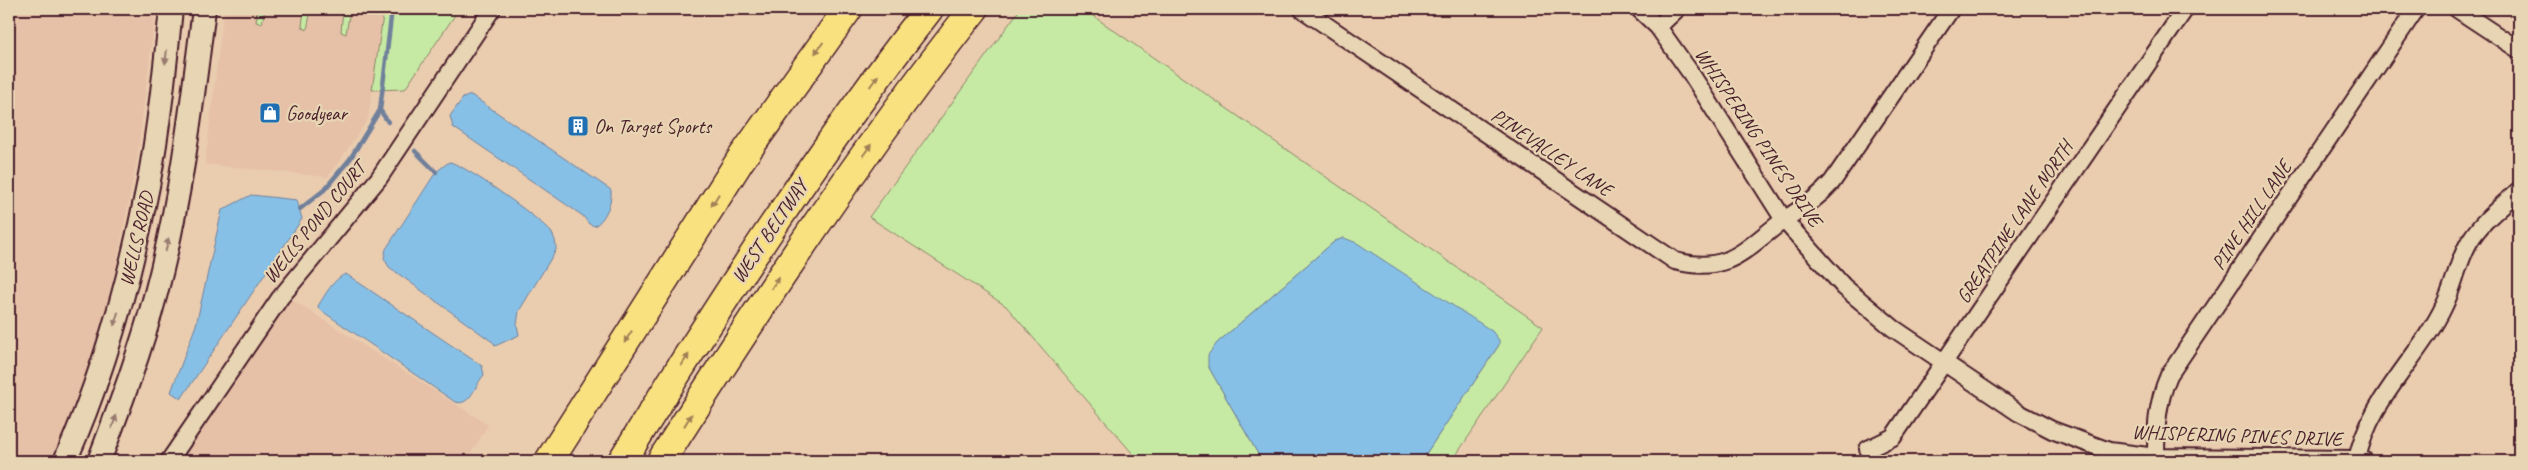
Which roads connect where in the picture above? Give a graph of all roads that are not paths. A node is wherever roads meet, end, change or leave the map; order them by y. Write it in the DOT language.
graph roads {
  1 [pos="172,9"];
  2 [pos="204,9"];
  3 [pos="492,9"];
  4 [pos="848,9"];
  5 [pos="929,9"];
  6 [pos="974,9"];
  7 [pos="1302,9"];
  8 [pos="1639,9"];
  9 [pos="1677,9"];
  10 [pos="1951,9"];
  11 [pos="2185,9"];
  12 [pos="2416,9"];
  13 [pos="2457,9"];
  14 [pos="1658,27"];
  15 [pos="2519,50"];
  16 [pos="2519,190"];
  17 [pos="1784,220"];
  18 [pos="1944,362"];
  19 [pos="1868,449"];
  20 [pos="2156,459"];
  21 [pos="66,461"];
  22 [pos="100,461"];
  23 [pos="169,461"];
  24 [pos="549,461"];
  25 [pos="622,461"];
  26 [pos="661,461"];
  27 [pos="2360,461"];
  1 -- 21 [label="main road, WELLS ROAD, one-way"];
  22 -- 2 [label="main road, WELLS ROAD, one-way"];
  3 -- 23 [label="street, WELLS POND COURT"];
  4 -- 24 [label="highway, one-way"];
  25 -- 5 [label="highway, WEST BELTWAY, one-way"];
  26 -- 6 [label="highway, one-way"];
  7 -- 17 [label="street, PINEVALLEY LANE"];
  8 -- 14 [label="street, WHISPERING PINES DRIVE"];
  9 -- 14 [label="street"];
  10 -- 17 [label="street, PINEVALLEY LANE"];
  11 -- 18 [label="street, GREATPINE LANE NORTH"];
  12 -- 20 [label="street, PINE HILL LANE"];
  13 -- 15 [label="street"];
  14 -- 17 [label="street, WHISPERING PINES DRIVE"];
  16 -- 27 [label="street"];
  17 -- 18 [label="street, WHISPERING PINES DRIVE"];
  18 -- 19 [label="street, GREATPINE LANE NORTH"];
  18 -- 20 [label="street, WHISPERING PINES DRIVE"];
  20 -- 27 [label="street, WHISPERING PINES DRIVE"];
}
